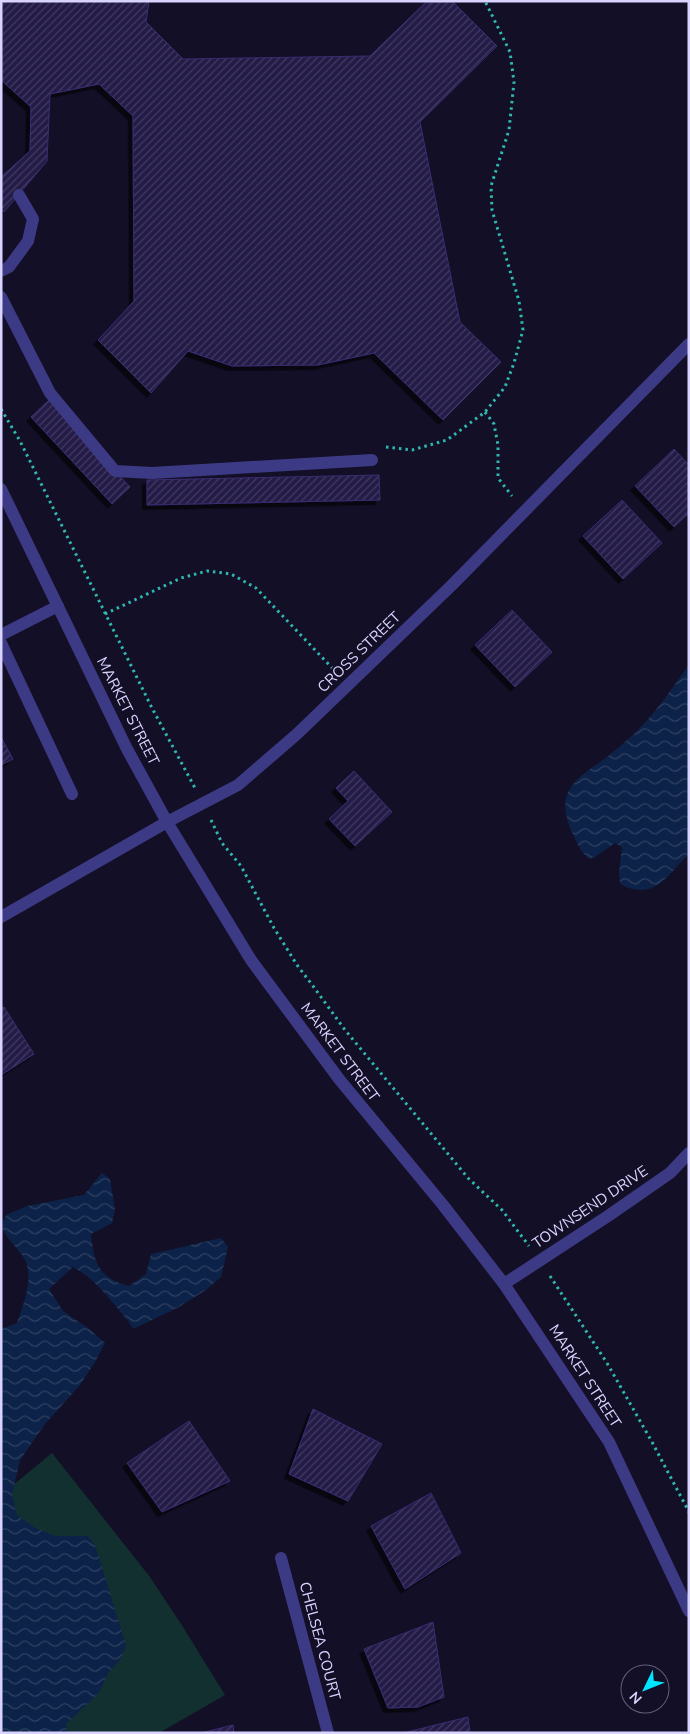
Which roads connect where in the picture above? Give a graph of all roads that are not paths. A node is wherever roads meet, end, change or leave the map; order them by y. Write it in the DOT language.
graph roads {
  1 [pos="19,195"];
  2 [pos="1,271"];
  3 [pos="1,298"];
  4 [pos="689,344"];
  5 [pos="372,460"];
  6 [pos="1,489"];
  7 [pos="58,606"];
  8 [pos="1,634"];
  9 [pos="1,643"];
  10 [pos="72,794"];
  11 [pos="168,822"];
  12 [pos="1,917"];
  13 [pos="689,1153"];
  14 [pos="504,1284"];
  15 [pos="280,1558"];
  16 [pos="689,1611"];
  17 [pos="328,1733"];
  1 -- 2 [label="street"];
  3 -- 5 [label="street"];
  4 -- 11 [label="street, CROSS STREET"];
  6 -- 7 [label="street, MARKET STREET"];
  7 -- 8 [label="street"];
  7 -- 11 [label="street, MARKET STREET"];
  9 -- 10 [label="street"];
  11 -- 12 [label="street, CROSS STREET"];
  11 -- 14 [label="street, MARKET STREET"];
  13 -- 14 [label="street, TOWNSEND DRIVE"];
  14 -- 16 [label="street, MARKET STREET"];
  15 -- 17 [label="street, CHELSEA COURT"];
}
